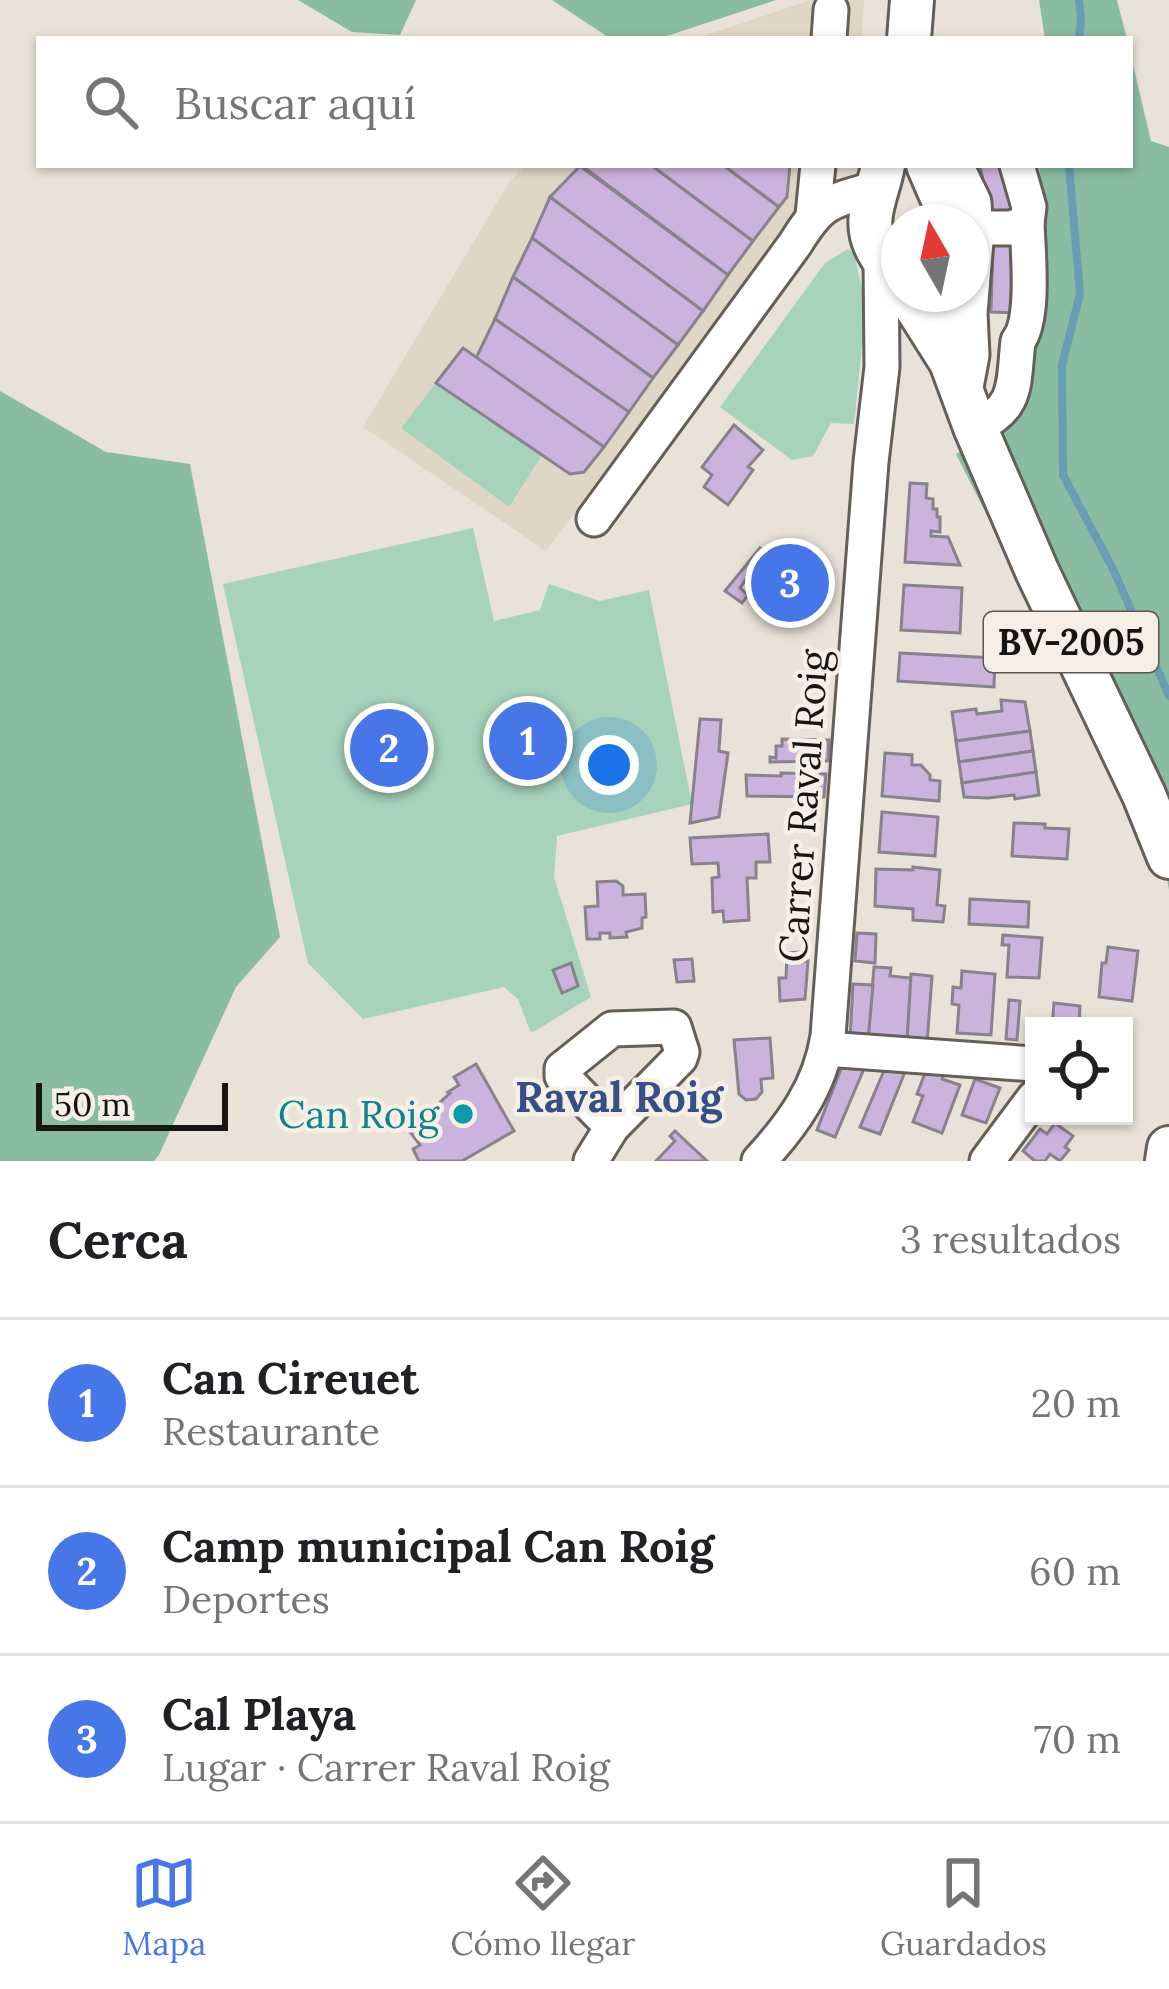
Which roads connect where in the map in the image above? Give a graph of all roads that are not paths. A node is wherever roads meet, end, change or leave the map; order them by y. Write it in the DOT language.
graph roads {
  1 [pos="912,0"];
  2 [pos="909,36"];
  3 [pos="817,168"];
  4 [pos="830,168"];
  5 [pos="911,168"];
  6 [pos="875,180"];
  7 [pos="923,204"];
  8 [pos="881,218"];
  9 [pos="1022,220"];
  10 [pos="989,227"];
  11 [pos="989,227"];
  12 [pos="804,230"];
  13 [pos="881,231"];
  14 [pos="989,231"];
  15 [pos="905,312"];
  16 [pos="905,312"];
  17 [pos="950,312"];
  18 [pos="950,312"];
  19 [pos="1018,341"];
  20 [pos="883,367"];
  21 [pos="965,382"];
  22 [pos="594,519"];
  23 [pos="1169,856"];
  24 [pos="826,1049"];
  25 [pos="1025,1063"];
  26 [pos="1025,1110"];
  27 [pos="612,1127"];
  28 [pos="1169,1148"];
  29 [pos="591,1161"];
  30 [pos="759,1161"];
  31 [pos="987,1161"];
  32 [pos="1167,1161"];
  1 -- 2 [label="main road"];
  3 -- 12 [label="street"];
  4 -- 6 [label="street"];
  5 -- 7 [label="main road"];
  6 -- 8 [label="main road"];
  6 -- 12 [label="street"];
  9 -- 10 [label="street"];
  9 -- 11 [label="street"];
  9 -- 14 [label="street"];
  9 -- 19 [label="street"];
  12 -- 13 [label="street"];
  12 -- 22 [label="street"];
  15 -- 20 [label="street, Carrer Raval Roig"];
  16 -- 20 [label="street, Carrer Raval Roig"];
  17 -- 21 [label="main road, BV-2005"];
  18 -- 21 [label="street"];
  19 -- 21 [label="street"];
  19 -- 21 [label="street"];
  20 -- 24 [label="street, Carrer Raval Roig"];
  21 -- 23 [label="main road, BV-2005"];
  24 -- 25 [label="street"];
  24 -- 30 [label="street, Carrer Raval Roig"];
  26 -- 31 [label="street"];
  27 -- 29 [label="street"];
  28 -- 32 [label="main road"];
}
